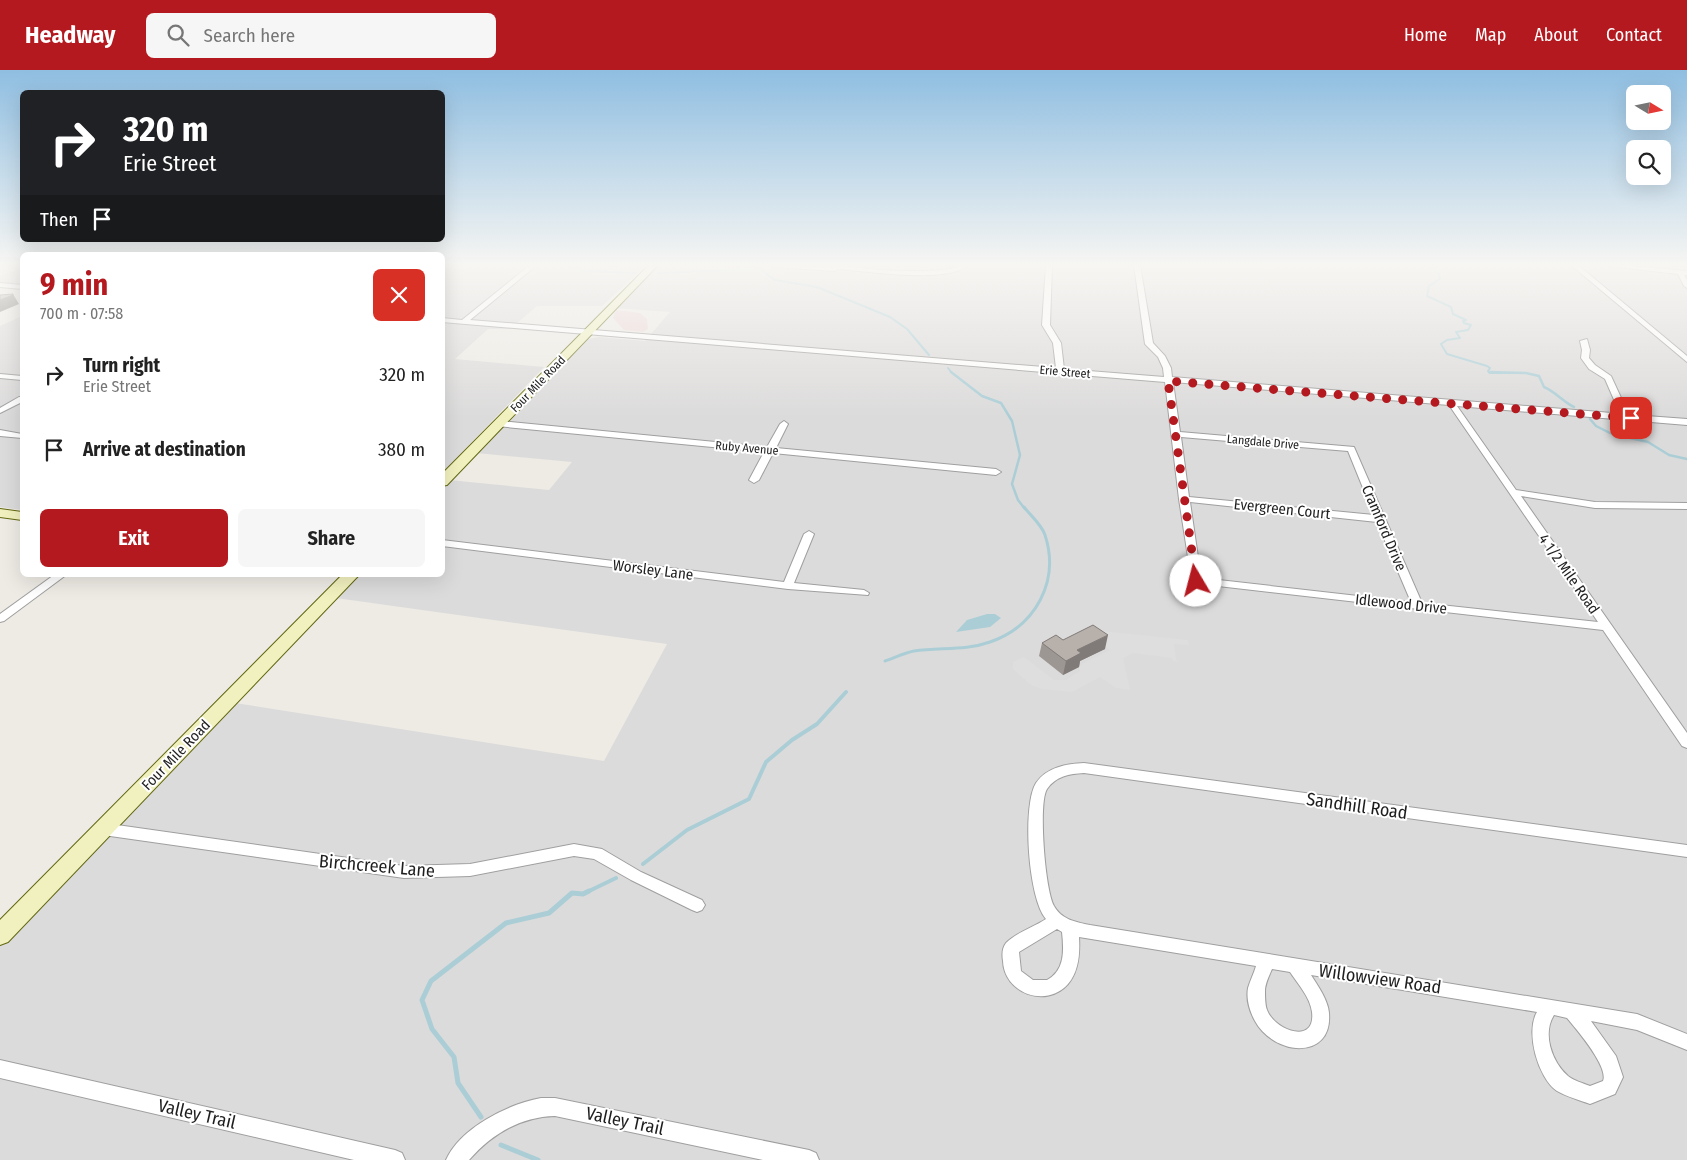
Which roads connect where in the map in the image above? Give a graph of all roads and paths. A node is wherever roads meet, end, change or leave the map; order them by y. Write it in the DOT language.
graph roads {
  1 [pos="471,316"];
  2 [pos="604,316"];
  3 [pos="1046,316"];
  4 [pos="1145,316"];
  5 [pos="1635,316"];
  6 [pos="445,320"];
  7 [pos="463,322"];
  8 [pos="587,333"];
  9 [pos="1584,341"];
  10 [pos="1687,360"];
  11 [pos="1060,371"];
  12 [pos="0,376"];
  13 [pos="20,378"];
  14 [pos="1168,381"];
  15 [pos="20,400"];
  16 [pos="1452,404"];
  17 [pos="0,411"];
  18 [pos="1631,418"];
  19 [pos="1687,422"];
  20 [pos="499,424"];
  21 [pos="784,424"];
  22 [pos="0,433"];
  23 [pos="1174,434"];
  24 [pos="20,436"];
  25 [pos="1350,449"];
  26 [pos="769,450"];
  27 [pos="996,472"];
  28 [pos="445,479"];
  29 [pos="754,480"];
  30 [pos="1512,492"];
  31 [pos="1184,499"];
  32 [pos="1687,506"];
  33 [pos="0,513"];
  34 [pos="20,516"];
  35 [pos="1380,519"];
  36 [pos="809,534"];
  37 [pos="445,543"];
  38 [pos="58,577"];
  39 [pos="349,577"];
  40 [pos="788,586"];
  41 [pos="864,593"];
  42 [pos="1418,606"];
  43 [pos="0,607"];
  44 [pos="14,609"];
  45 [pos="0,619"];
  46 [pos="1606,626"];
  47 [pos="1686,741"];
  48 [pos="1037,794"];
  49 [pos="103,829"];
  50 [pos="1687,851"];
  51 [pos="697,905"];
  52 [pos="0,935"];
  53 [pos="1266,962"];
  54 [pos="1296,967"];
  55 [pos="1550,1007"];
  56 [pos="1572,1010"];
  57 [pos="1687,1042"];
  58 [pos="0,1069"];
  59 [pos="395,1160"];
  60 [pos="456,1160"];
  61 [pos="809,1160"];
  1 -- 7 [label="street"];
  2 -- 8 [label="main road, Four Mile Road"];
  3 -- 11 [label="street"];
  4 -- 14 [label="street"];
  5 -- 10 [label="street"];
  6 -- 7 [label="street, Erie Street"];
  7 -- 8 [label="street, Erie Street"];
  8 -- 11 [label="street, Erie Street"];
  8 -- 20 [label="main road, Four Mile Road"];
  9 -- 18 [label="street"];
  11 -- 14 [label="street, Erie Street"];
  12 -- 13 [label="street"];
  14 -- 16 [label="street, Erie Street"];
  14 -- 23 [label="street"];
  15 -- 17 [label="street"];
  16 -- 18 [label="street, Erie Street"];
  16 -- 30 [label="street, 4 1/2 Mile Road"];
  18 -- 19 [label="street, Erie Street"];
  20 -- 26 [label="street, Ruby Avenue"];
  20 -- 28 [label="main road, Four Mile Road"];
  21 -- 26 [label="street"];
  22 -- 24 [label="street"];
  23 -- 25 [label="street, Langdale Drive"];
  23 -- 31 [label="street"];
  25 -- 35 [label="street, Cramford Drive"];
  26 -- 27 [label="street, Ruby Avenue"];
  26 -- 29 [label="street"];
  30 -- 32 [label="street"];
  30 -- 46 [label="street, 4 1/2 Mile Road"];
  31 -- 35 [label="street, Evergreen Court"];
  31 -- 42 [label="street, Idlewood Drive"];
  33 -- 34 [label="main road"];
  35 -- 42 [label="street, Cramford Drive"];
  36 -- 40 [label="street"];
  37 -- 40 [label="street, Worsley Lane"];
  38 -- 44 [label="street"];
  39 -- 49 [label="main road, Four Mile Road"];
  40 -- 41 [label="street, Worsley Lane"];
  42 -- 46 [label="street, Idlewood Drive"];
  43 -- 44 [label="street"];
  44 -- 45 [label="street"];
  46 -- 47 [label="street, 4 1/2 Mile Road"];
  48 -- 50 [label="street, Sandhill Road"];
  48 -- 53 [label="street, Willowview Road"];
  49 -- 51 [label="street, Birchcreek Lane"];
  49 -- 52 [label="main road, Four Mile Road"];
  53 -- 54 [label="street, Willowview Road"];
  53 -- 54 [label="street"];
  54 -- 55 [label="street, Willowview Road"];
  55 -- 56 [label="street, Willowview Road"];
  55 -- 56 [label="street"];
  56 -- 57 [label="street, Willowview Road"];
  58 -- 59 [label="street, Valley Trail"];
  60 -- 61 [label="street, Valley Trail"];
}
